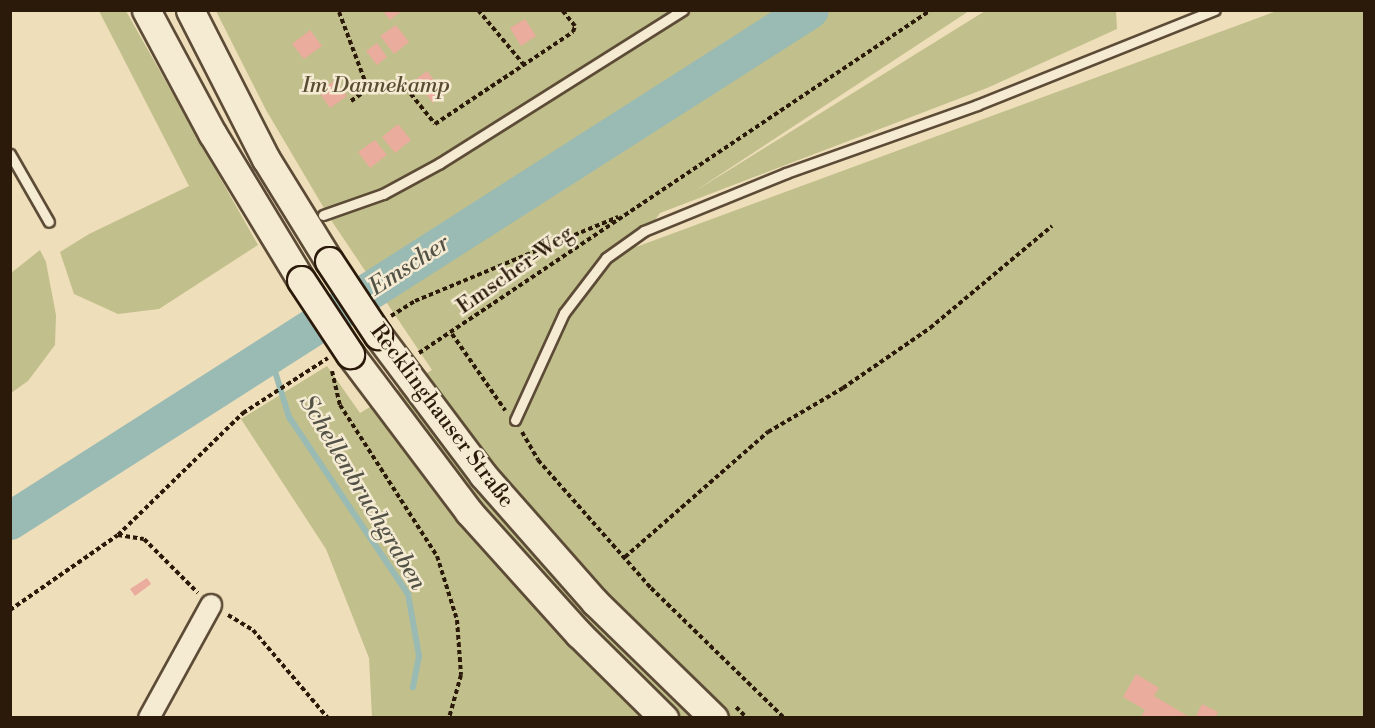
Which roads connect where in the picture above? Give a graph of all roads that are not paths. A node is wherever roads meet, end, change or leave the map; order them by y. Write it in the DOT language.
graph roads {
  1 [pos="146,10"];
  2 [pos="190,10"];
  3 [pos="683,10"];
  4 [pos="1215,10"];
  5 [pos="10,154"];
  6 [pos="323,215"];
  7 [pos="49,222"];
  8 [pos="515,420"];
  9 [pos="211,605"];
  10 [pos="149,717"];
  11 [pos="664,717"];
  12 [pos="714,717"];
  1 -- 11 [label="main road, Recklinghauser Straße, bridge"];
  2 -- 12 [label="main road, Recklinghauser Straße, bridge"];
  3 -- 6 [label="lane"];
  4 -- 8 [label="lane"];
  5 -- 7 [label="lane"];
  9 -- 10 [label="street"];
}
